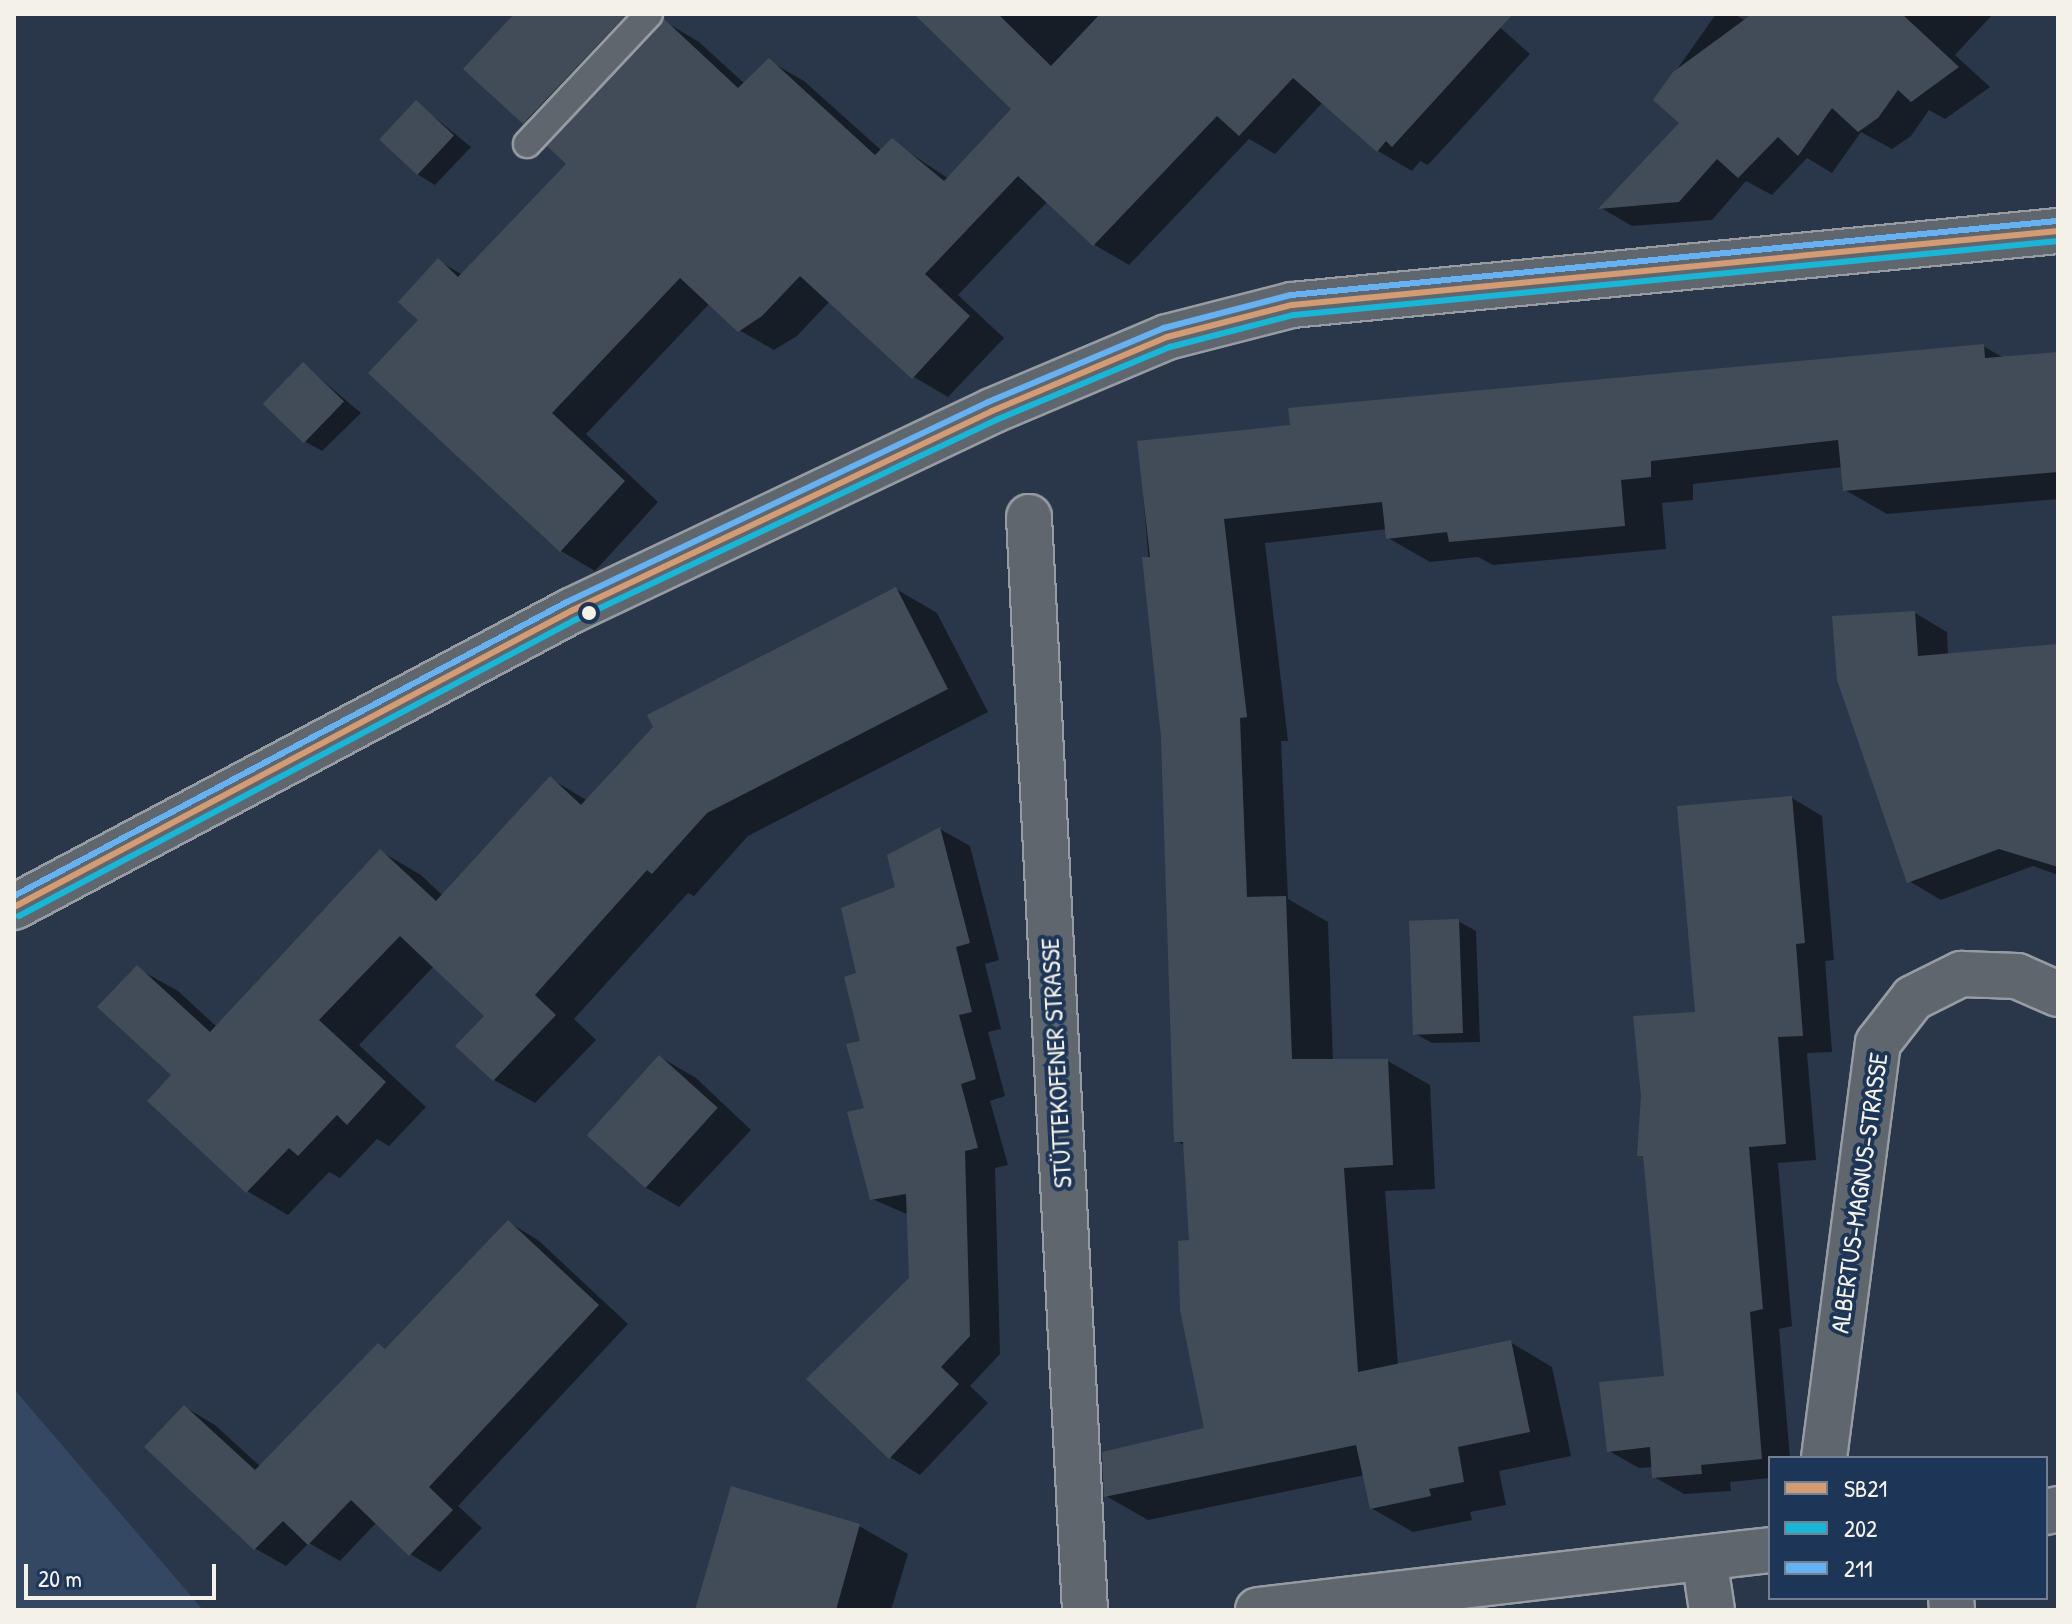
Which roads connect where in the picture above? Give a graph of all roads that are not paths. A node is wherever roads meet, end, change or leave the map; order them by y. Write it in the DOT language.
graph roads {
  1 [pos="649,14"];
  2 [pos="527,144"];
  3 [pos="2058,231"];
  4 [pos="1029,517"];
  5 [pos="14,907"];
  6 [pos="2058,994"];
  7 [pos="1824,1456"];
  8 [pos="1768,1550"];
  9 [pos="1704,1558"];
  10 [pos="1085,1610"];
  11 [pos="1258,1610"];
  12 [pos="1712,1610"];
  1 -- 2 [label="lane"];
  3 -- 5 [label="street"];
  4 -- 10 [label="street, STÜTTEKOFENER STRASSE"];
  6 -- 7 [label="street, ALBERTUS-MAGNUS-STRASSE"];
  8 -- 9 [label="street"];
  9 -- 11 [label="street"];
  9 -- 12 [label="street"];
}
